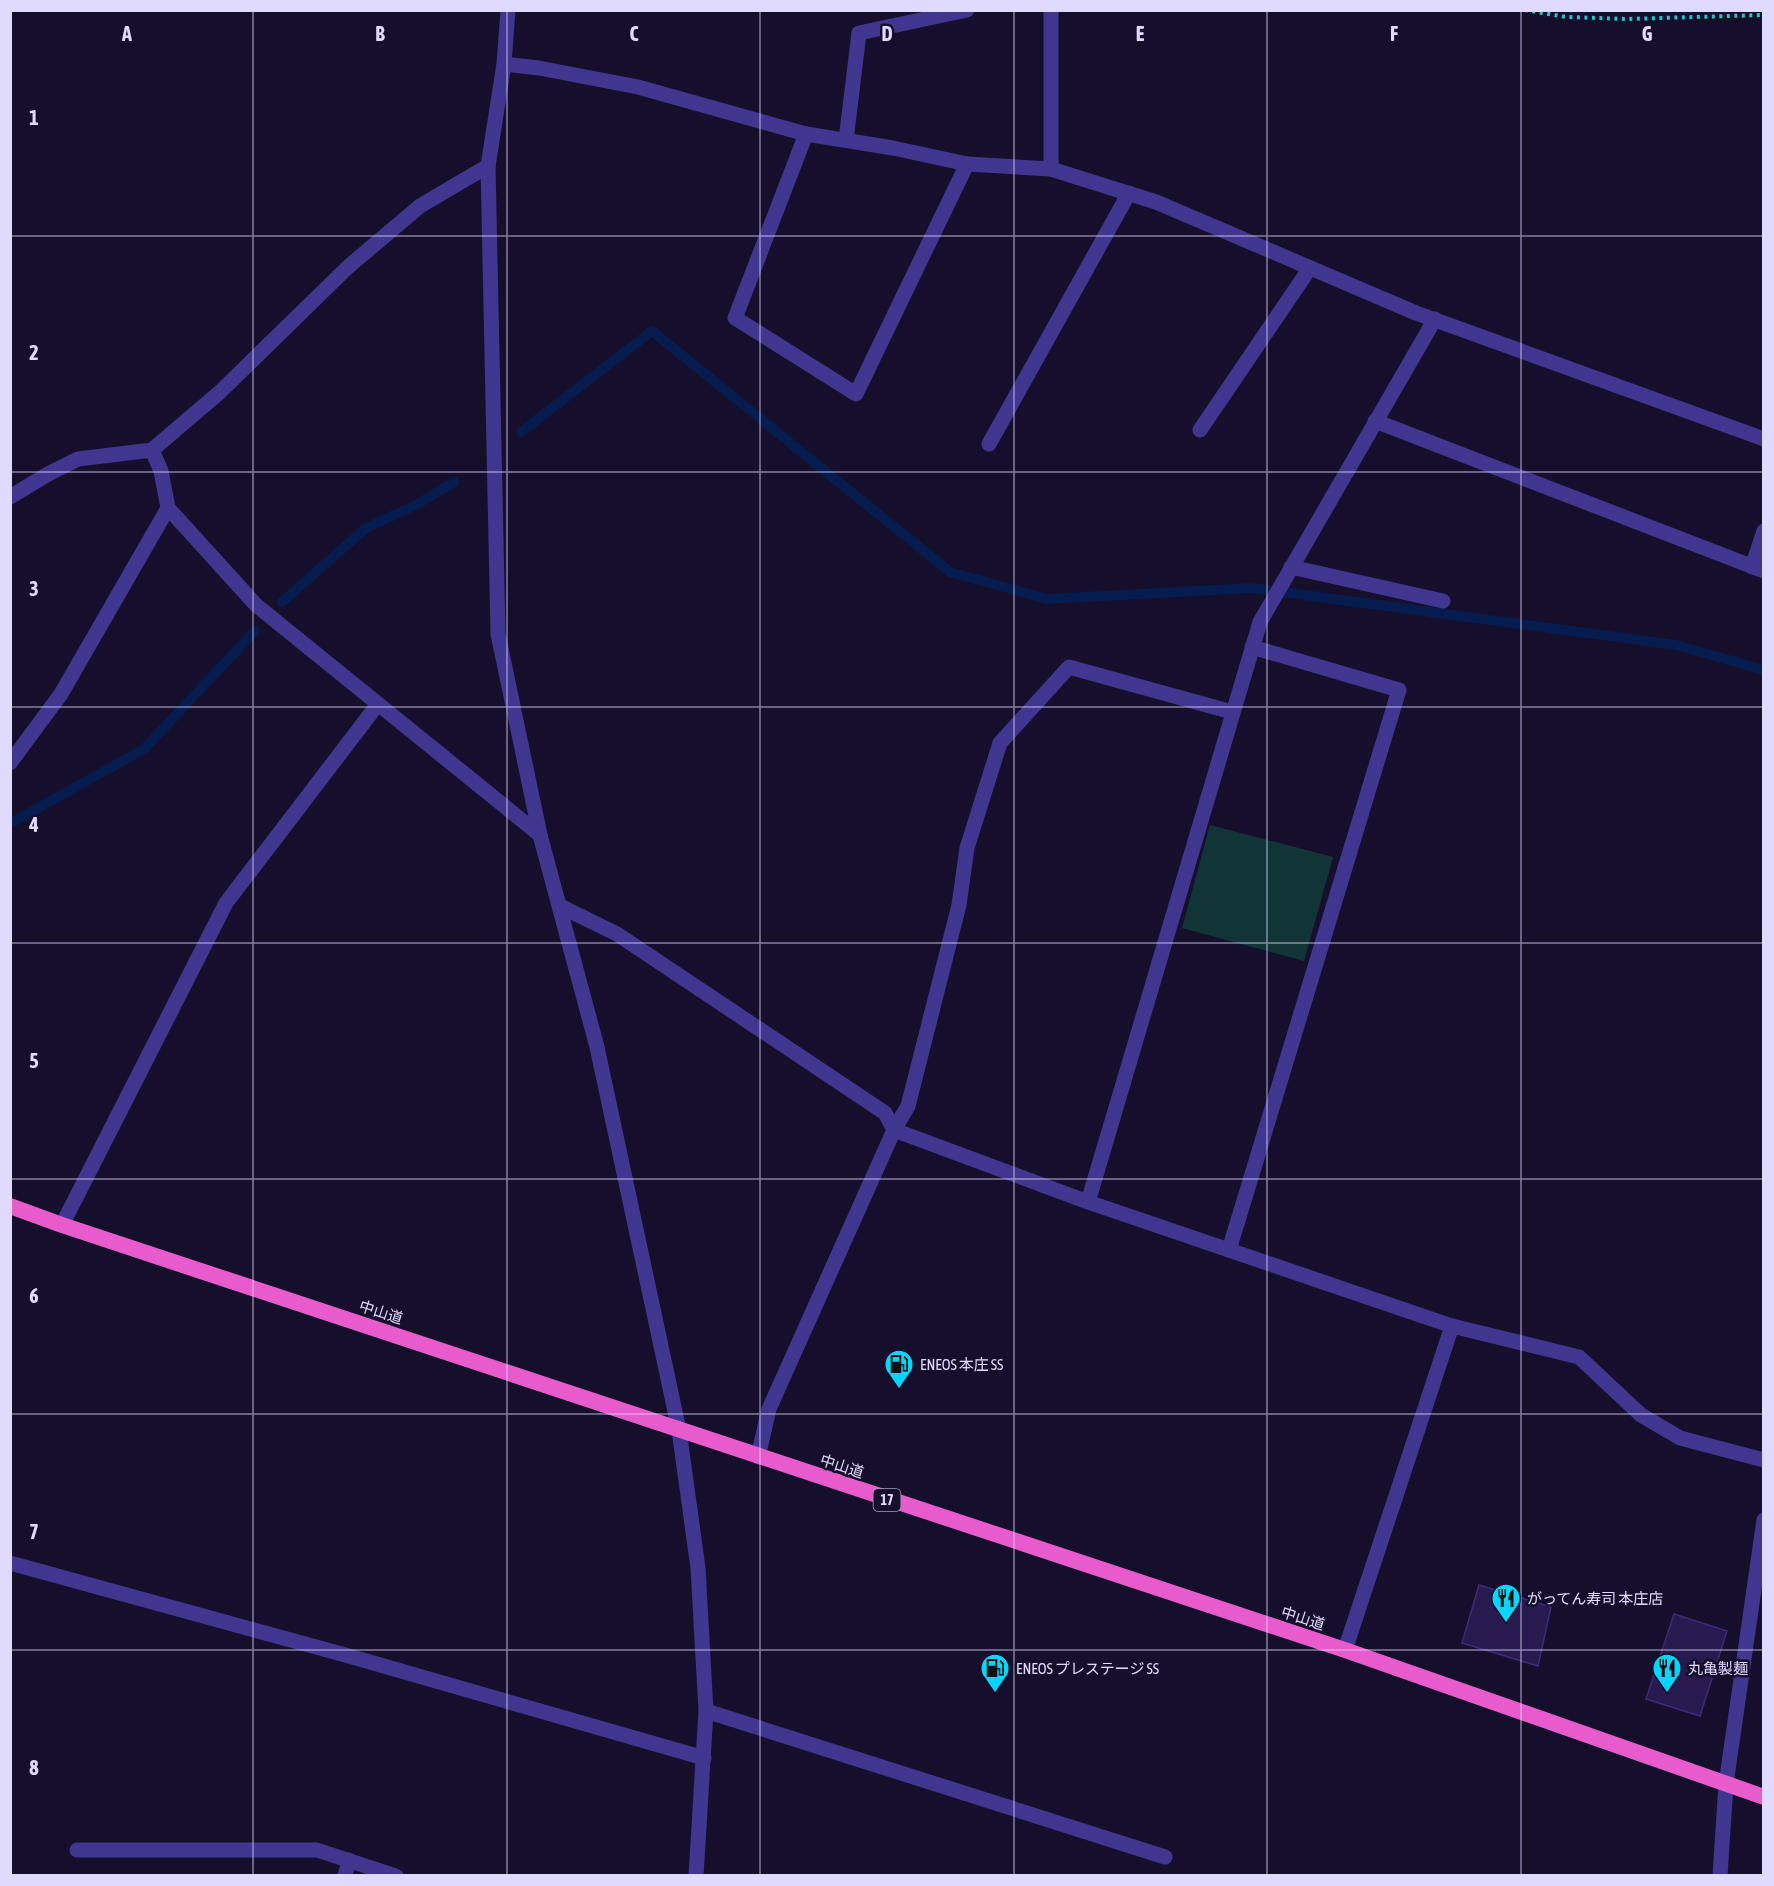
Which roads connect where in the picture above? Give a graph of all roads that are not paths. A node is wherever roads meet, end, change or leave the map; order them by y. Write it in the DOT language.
graph roads {
  1 [pos="508,10"];
  2 [pos="967,10"];
  3 [pos="1051,10"];
  4 [pos="504,64"];
  5 [pos="806,134"];
  6 [pos="846,140"];
  7 [pos="967,164"];
  8 [pos="488,166"];
  9 [pos="1051,169"];
  10 [pos="1129,194"];
  11 [pos="1310,268"];
  12 [pos="1435,320"];
  13 [pos="1376,421"];
  14 [pos="1200,430"];
  15 [pos="1764,439"];
  16 [pos="989,444"];
  17 [pos="152,450"];
  18 [pos="10,497"];
  19 [pos="168,508"];
  20 [pos="1764,531"];
  21 [pos="1292,567"];
  22 [pos="1758,569"];
  23 [pos="1443,601"];
  24 [pos="1252,647"];
  25 [pos="378,704"];
  26 [pos="1232,712"];
  27 [pos="10,763"];
  28 [pos="540,836"];
  29 [pos="560,906"];
  30 [pos="894,1130"];
  31 [pos="1088,1202"];
  32 [pos="10,1206"];
  33 [pos="62,1225"];
  34 [pos="1229,1250"];
  35 [pos="1452,1326"];
  36 [pos="679,1430"];
  37 [pos="758,1457"];
  38 [pos="1764,1460"];
  39 [pos="1764,1520"];
  40 [pos="10,1563"];
  41 [pos="1345,1650"];
  42 [pos="706,1711"];
  43 [pos="704,1758"];
  44 [pos="1726,1784"];
  45 [pos="1764,1797"];
  46 [pos="77,1850"];
  47 [pos="1165,1857"];
  48 [pos="347,1868"];
  49 [pos="396,1875"];
  50 [pos="696,1875"];
  51 [pos="1720,1875"];
  1 -- 4 [label="street"];
  2 -- 6 [label="street"];
  3 -- 9 [label="street"];
  4 -- 5 [label="street"];
  4 -- 8 [label="street"];
  5 -- 6 [label="street"];
  5 -- 7 [label="street"];
  6 -- 7 [label="street"];
  7 -- 9 [label="street"];
  8 -- 17 [label="street"];
  8 -- 28 [label="street"];
  9 -- 10 [label="street"];
  10 -- 11 [label="street"];
  10 -- 16 [label="street"];
  11 -- 12 [label="street"];
  11 -- 14 [label="street"];
  12 -- 13 [label="street"];
  12 -- 15 [label="street"];
  13 -- 21 [label="street"];
  13 -- 22 [label="street"];
  17 -- 18 [label="street"];
  17 -- 19 [label="street"];
  19 -- 25 [label="street"];
  19 -- 27 [label="street"];
  20 -- 22 [label="street"];
  21 -- 23 [label="street"];
  21 -- 24 [label="street"];
  24 -- 26 [label="street"];
  24 -- 34 [label="street"];
  25 -- 28 [label="street"];
  25 -- 33 [label="street"];
  26 -- 30 [label="street"];
  26 -- 31 [label="street"];
  28 -- 29 [label="street"];
  29 -- 30 [label="street"];
  29 -- 36 [label="street"];
  30 -- 31 [label="street"];
  30 -- 37 [label="street"];
  31 -- 34 [label="street"];
  32 -- 33 [label="highway, 中山道 / 17"];
  33 -- 36 [label="highway, 中山道 / 17"];
  34 -- 35 [label="street"];
  35 -- 38 [label="street"];
  35 -- 41 [label="street"];
  36 -- 37 [label="highway, 中山道 / 17"];
  36 -- 42 [label="street"];
  37 -- 41 [label="highway, 中山道 / 17"];
  39 -- 44 [label="street"];
  40 -- 43 [label="street"];
  41 -- 44 [label="highway, 中山道 / 17"];
  42 -- 43 [label="street"];
  42 -- 47 [label="street"];
  43 -- 50 [label="street"];
  44 -- 45 [label="highway, 中山道 / 17"];
  44 -- 51 [label="street"];
  46 -- 48 [label="street"];
  48 -- 49 [label="street"];
}
